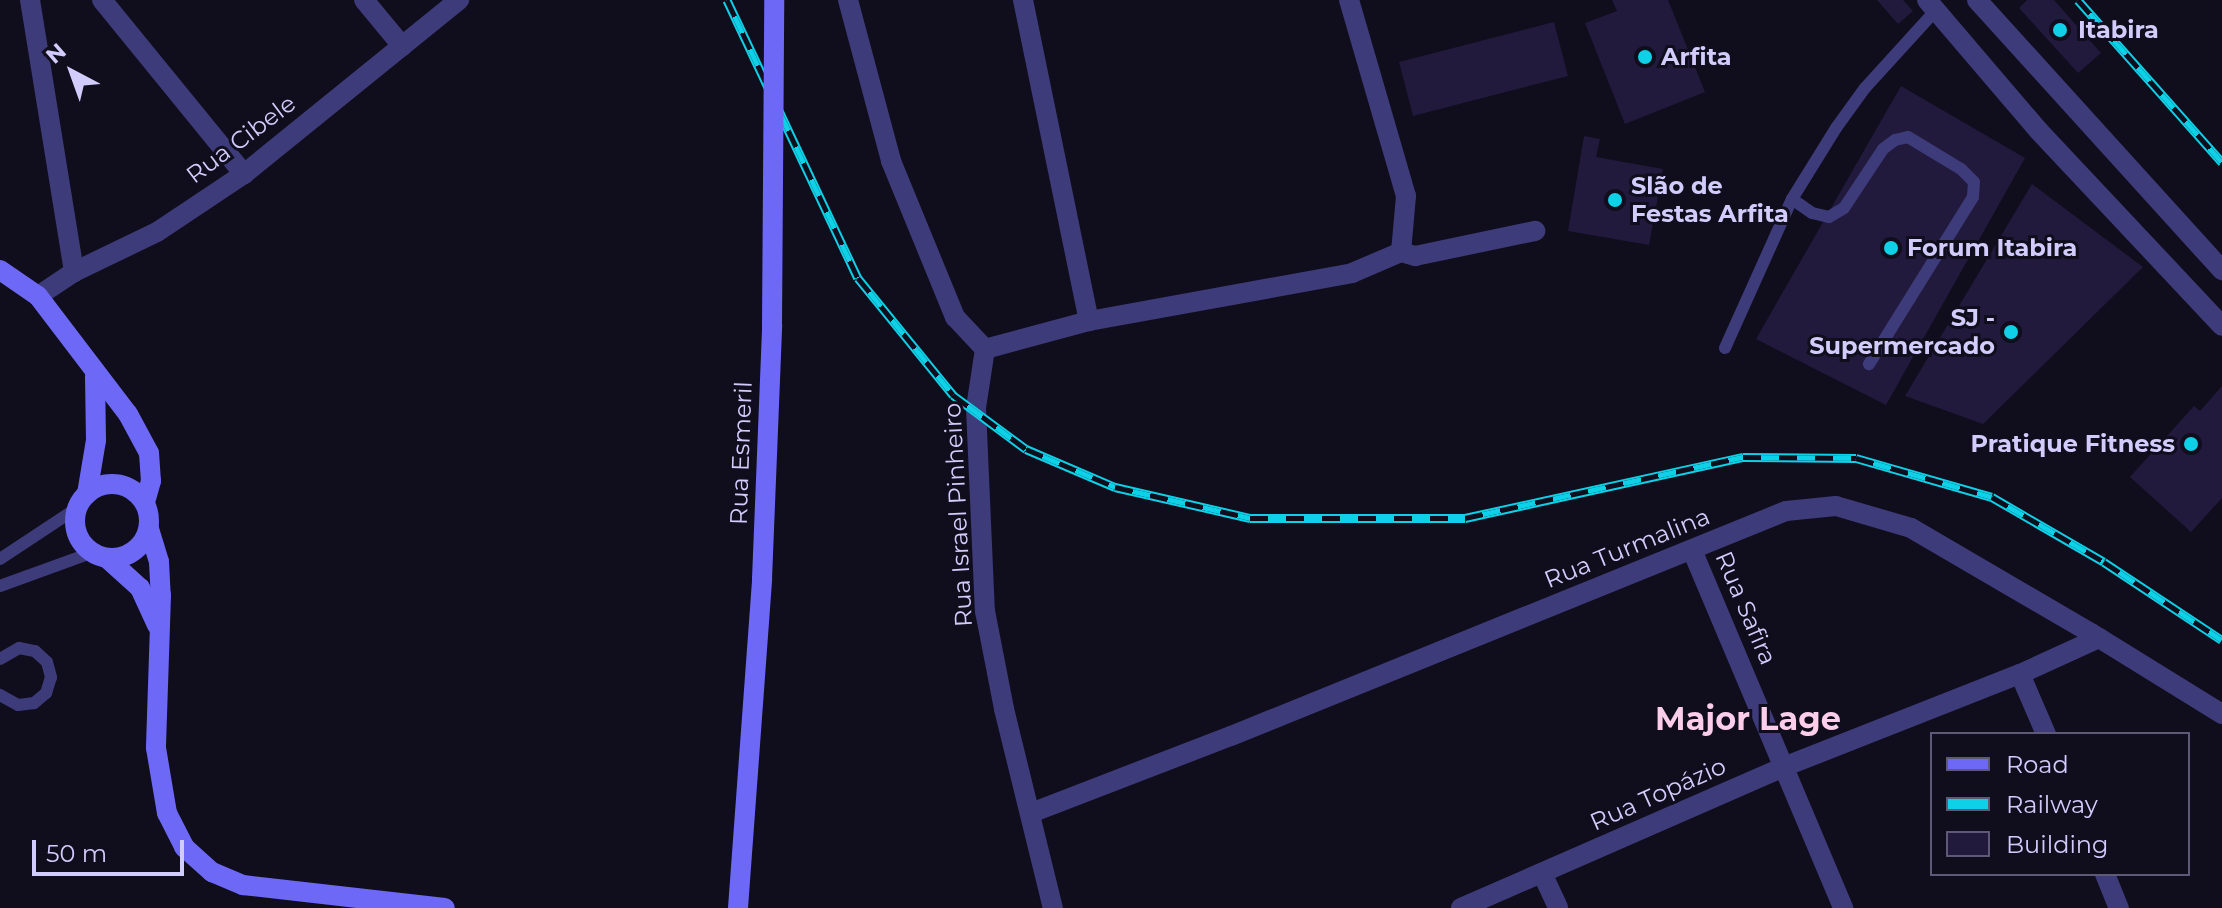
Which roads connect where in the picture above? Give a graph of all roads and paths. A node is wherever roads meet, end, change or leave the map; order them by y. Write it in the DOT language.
graph roads {
  1 [pos="30,0"];
  2 [pos="102,0"];
  3 [pos="364,0"];
  4 [pos="459,0"];
  5 [pos="774,0"];
  6 [pos="848,0"];
  7 [pos="1023,0"];
  8 [pos="1349,0"];
  9 [pos="1977,0"];
  10 [pos="1932,5"];
  11 [pos="402,46"];
  12 [pos="244,174"];
  13 [pos="1792,199"];
  14 [pos="1535,231"];
  15 [pos="1401,252"];
  16 [pos="0,270"];
  17 [pos="2222,270"];
  18 [pos="74,272"];
  19 [pos="38,296"];
  20 [pos="1089,321"];
  21 [pos="2222,326"];
  22 [pos="1725,348"];
  23 [pos="985,349"];
  24 [pos="1869,364"];
  25 [pos="95,376"];
  26 [pos="82,501"];
  27 [pos="145,502"];
  28 [pos="149,529"];
  29 [pos="1692,550"];
  30 [pos="100,556"];
  31 [pos="0,559"];
  32 [pos="0,586"];
  33 [pos="158,629"];
  34 [pos="2095,635"];
  35 [pos="0,659"];
  36 [pos="2020,674"];
  37 [pos="0,695"];
  38 [pos="2222,714"];
  39 [pos="2045,732"];
  40 [pos="1786,766"];
  41 [pos="1031,813"];
  42 [pos="1542,873"];
  43 [pos="2106,876"];
  44 [pos="445,908"];
  45 [pos="738,908"];
  46 [pos="1053,908"];
  47 [pos="1461,908"];
  48 [pos="1558,908"];
  49 [pos="1843,908"];
  50 [pos="2119,908"];
  1 -- 18 [label="street"];
  2 -- 12 [label="street"];
  3 -- 11 [label="street"];
  4 -- 11 [label="street, Rua Cibele"];
  5 -- 45 [label="main road, Rua Esmeril, bridge"];
  6 -- 23 [label="street"];
  7 -- 20 [label="street"];
  8 -- 15 [label="street"];
  9 -- 17 [label="street"];
  10 -- 13 [label="lane"];
  10 -- 21 [label="street"];
  11 -- 12 [label="street, Rua Cibele"];
  12 -- 18 [label="street, Rua Cibele"];
  13 -- 22 [label="lane"];
  13 -- 24 [label="lane"];
  14 -- 15 [label="street"];
  15 -- 20 [label="street"];
  16 -- 19 [label="main road"];
  18 -- 19 [label="street, Rua Cibele"];
  19 -- 25 [label="main road"];
  20 -- 23 [label="street"];
  23 -- 41 [label="street, Rua Israel Pinheiro"];
  25 -- 26 [label="main road"];
  25 -- 27 [label="main road"];
  26 -- 27 [label="main road"];
  26 -- 30 [label="main road"];
  26 -- 31 [label="lane"];
  27 -- 28 [label="main road"];
  28 -- 30 [label="main road"];
  28 -- 33 [label="main road"];
  29 -- 34 [label="street, Rua Turmalina"];
  29 -- 40 [label="street, Rua Safira"];
  29 -- 41 [label="street, Rua Turmalina"];
  30 -- 32 [label="lane"];
  30 -- 33 [label="main road"];
  33 -- 44 [label="main road"];
  34 -- 36 [label="street, Rua Topázio"];
  34 -- 38 [label="street, Rua Turmalina"];
  35 -- 37 [label="lane"];
  36 -- 39 [label="street"];
  36 -- 40 [label="street, Rua Topázio"];
  40 -- 42 [label="street, Rua Topázio"];
  40 -- 49 [label="street, Rua Safira"];
  41 -- 46 [label="street, Rua Israel Pinheiro"];
  42 -- 47 [label="street, Rua Topázio"];
  42 -- 48 [label="street"];
  43 -- 50 [label="street"];
}
